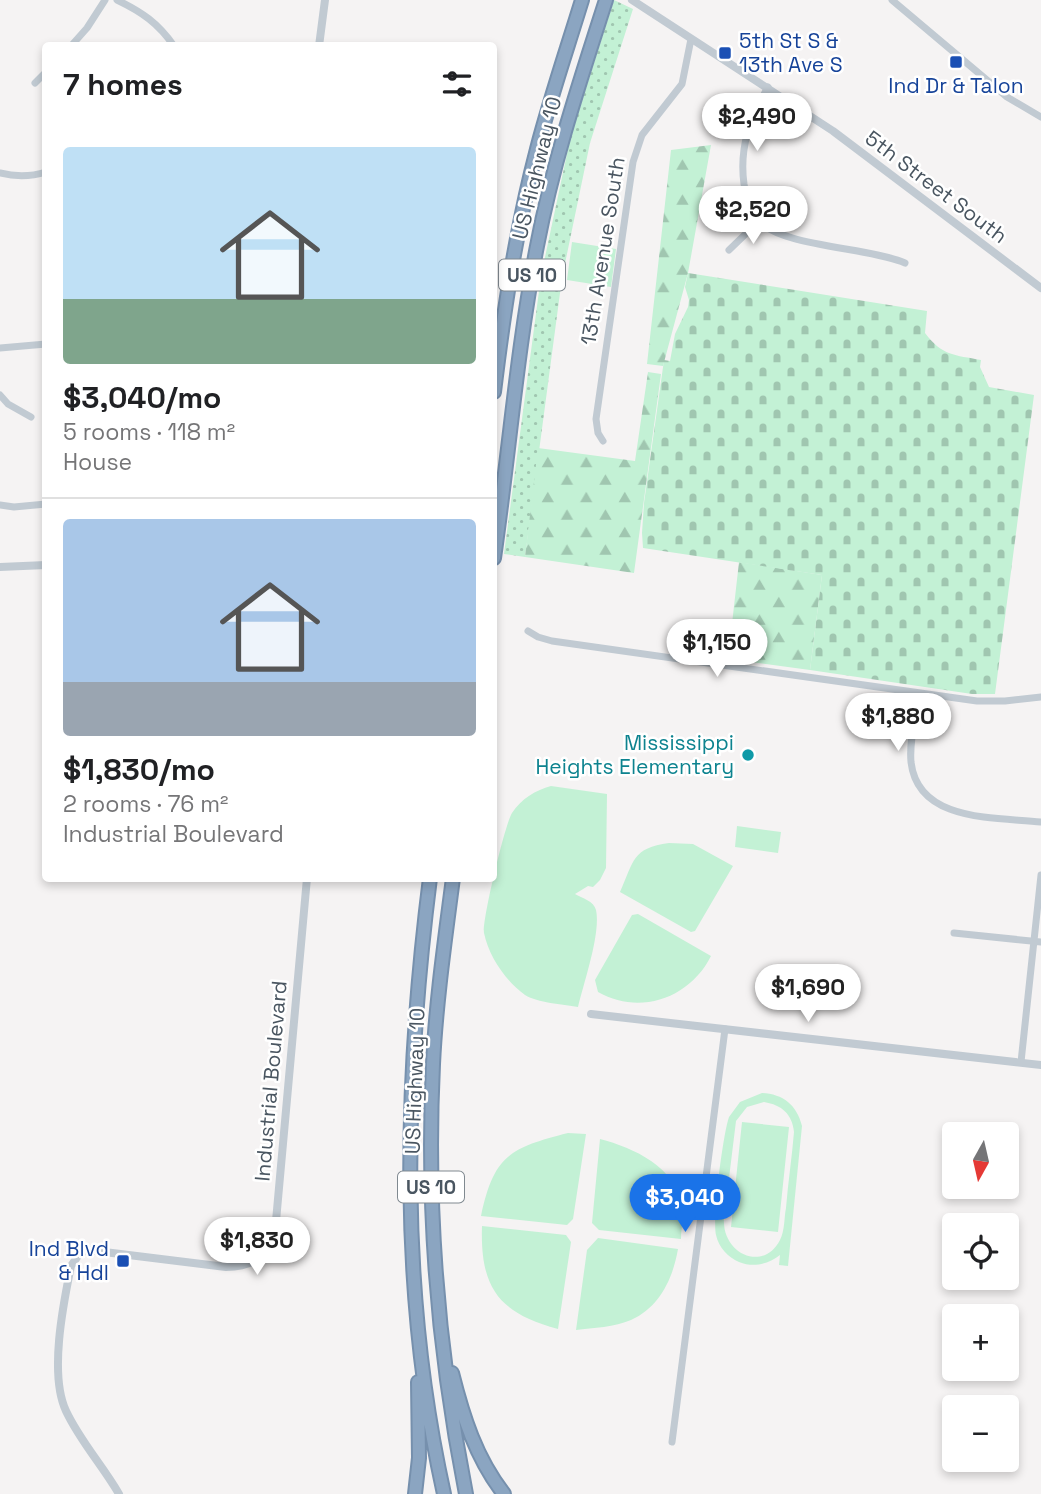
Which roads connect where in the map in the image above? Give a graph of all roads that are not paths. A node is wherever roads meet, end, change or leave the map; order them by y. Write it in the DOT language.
graph roads {
  1 [pos="105,0"];
  2 [pos="117,0"];
  3 [pos="325,0"];
  4 [pos="582,0"];
  5 [pos="606,0"];
  6 [pos="892,0"];
  7 [pos="635,2"];
  8 [pos="691,39"];
  9 [pos="74,42"];
  10 [pos="171,42"];
  11 [pos="320,42"];
  12 [pos="42,76"];
  13 [pos="34,83"];
  14 [pos="768,87"];
  15 [pos="1041,117"];
  16 [pos="0,173"];
  17 [pos="42,173"];
  18 [pos="758,222"];
  19 [pos="729,250"];
  20 [pos="905,263"];
  21 [pos="1041,288"];
  22 [pos="42,344"];
  23 [pos="0,348"];
  24 [pos="497,371"];
  25 [pos="0,395"];
  26 [pos="31,416"];
  27 [pos="603,441"];
  28 [pos="42,504"];
  29 [pos="0,505"];
  30 [pos="497,535"];
  31 [pos="42,565"];
  32 [pos="0,567"];
  33 [pos="528,631"];
  34 [pos="919,693"];
  35 [pos="1041,697"];
  36 [pos="1041,822"];
  37 [pos="1041,875"];
  38 [pos="307,882"];
  39 [pos="430,882"];
  40 [pos="452,882"];
  41 [pos="954,933"];
  42 [pos="1038,942"];
  43 [pos="591,1014"];
  44 [pos="725,1030"];
  45 [pos="1021,1062"];
  46 [pos="1041,1065"];
  47 [pos="415,1305"];
  48 [pos="442,1353"];
  49 [pos="672,1442"];
  50 [pos="119,1494"];
  51 [pos="415,1494"];
  52 [pos="444,1494"];
  53 [pos="466,1494"];
  54 [pos="504,1494"];
  1 -- 9 [label="street"];
  2 -- 10 [label="street"];
  3 -- 11 [label="street"];
  4 -- 24 [label="highway, US 10"];
  5 -- 30 [label="highway, US Highway 10 / US 10"];
  6 -- 15 [label="street"];
  7 -- 8 [label="street, 5th Street South"];
  8 -- 14 [label="street, 5th Street South"];
  8 -- 27 [label="street, 13th Avenue South"];
  12 -- 13 [label="street"];
  14 -- 18 [label="street"];
  14 -- 21 [label="street, 5th Street South"];
  16 -- 17 [label="street"];
  18 -- 19 [label="street"];
  18 -- 20 [label="street"];
  22 -- 23 [label="street"];
  25 -- 26 [label="street"];
  28 -- 29 [label="street"];
  31 -- 32 [label="street"];
  33 -- 34 [label="street"];
  34 -- 35 [label="street"];
  34 -- 36 [label="street"];
  37 -- 42 [label="street"];
  38 -- 50 [label="street, Industrial Boulevard"];
  39 -- 47 [label="highway, US Highway 10"];
  40 -- 48 [label="highway, US Highway 10 / US 10"];
  41 -- 42 [label="street"];
  42 -- 45 [label="street"];
  43 -- 44 [label="street"];
  44 -- 45 [label="street"];
  44 -- 49 [label="street"];
  45 -- 46 [label="street"];
  47 -- 51 [label="highway"];
  47 -- 52 [label="highway, US Highway 10"];
  48 -- 53 [label="highway, US Highway 10 / US 10"];
  48 -- 54 [label="highway"];
}
